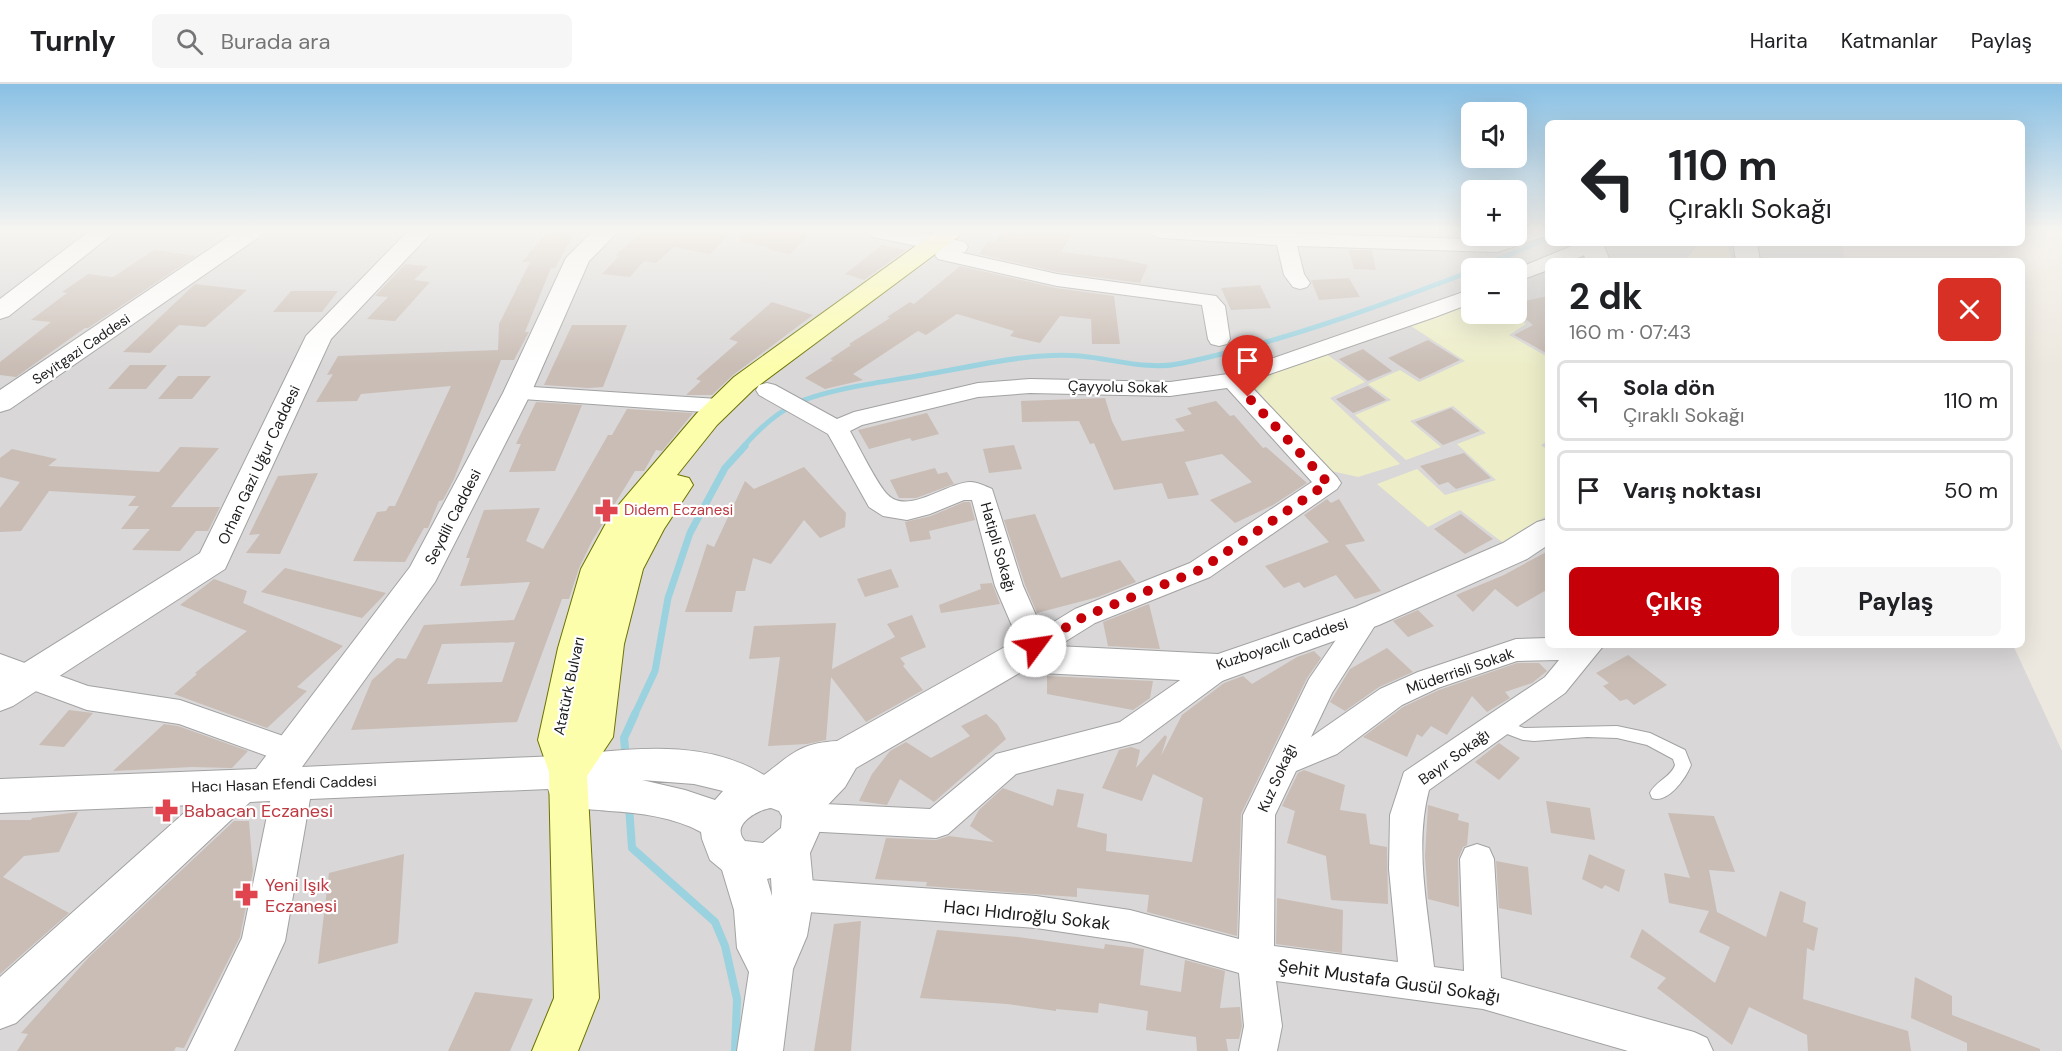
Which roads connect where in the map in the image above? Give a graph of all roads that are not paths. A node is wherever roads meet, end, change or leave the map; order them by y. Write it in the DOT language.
graph roads {
  1 [pos="42,277"];
  2 [pos="185,277"];
  3 [pos="377,277"];
  4 [pos="569,277"];
  5 [pos="900,277"];
  6 [pos="915,277"];
  7 [pos="1049,277"];
  8 [pos="1296,277"];
  9 [pos="1300,283"];
  10 [pos="1461,300"];
  11 [pos="3,306"];
  12 [pos="1220,339"];
  13 [pos="1232,380"];
  14 [pos="517,393"];
  15 [pos="786,401"];
  16 [pos="0,403"];
  17 [pos="718,406"];
  18 [pos="837,429"];
  19 [pos="1545,532"];
  20 [pos="1367,616"];
  21 [pos="1564,648"];
  22 [pos="1587,648"];
  23 [pos="1026,652"];
  24 [pos="0,664"];
  25 [pos="1219,668"];
  26 [pos="28,677"];
  27 [pos="0,696"];
  28 [pos="1499,725"];
  29 [pos="1283,762"];
  30 [pos="274,776"];
  31 [pos="608,780"];
  32 [pos="1658,793"];
  33 [pos="0,796"];
  34 [pos="785,811"];
  35 [pos="732,841"];
  36 [pos="1478,859"];
  37 [pos="793,895"];
  38 [pos="1256,961"];
  39 [pos="771,969"];
  40 [pos="1418,984"];
  41 [pos="1483,991"];
  42 [pos="0,1007"];
  43 [pos="210,1051"];
  44 [pos="555,1051"];
  45 [pos="760,1051"];
  46 [pos="1258,1051"];
  47 [pos="1694,1051"];
  1 -- 11 [label="street"];
  2 -- 16 [label="street, Seyitgazi Caddesi"];
  3 -- 26 [label="street, Orhan Gazi Uğur Caddesi"];
  4 -- 14 [label="street, Seydili Caddesi"];
  5 -- 17 [label="main road, Atatürk Bulvarı"];
  6 -- 15 [label="main road, Atatürk Bulvarı"];
  7 -- 12 [label="street"];
  8 -- 9 [label="street"];
  10 -- 13 [label="street, Çayyolu Sokak"];
  13 -- 18 [label="street, Çayyolu Sokak"];
  13 -- 23 [label="street"];
  14 -- 17 [label="street"];
  14 -- 30 [label="street, Seydili Caddesi"];
  15 -- 18 [label="street"];
  15 -- 31 [label="main road, Atatürk Bulvarı"];
  17 -- 31 [label="main road, Atatürk Bulvarı"];
  18 -- 23 [label="street, Hatipli Sokağı"];
  19 -- 20 [label="street, Kuzboyacılı Caddesi"];
  20 -- 25 [label="street, Kuzboyacılı Caddesi"];
  20 -- 29 [label="street, Kuz Sokağı"];
  21 -- 29 [label="street, Müderrisli Sokak"];
  22 -- 28 [label="street, Bayır Sokağı"];
  23 -- 25 [label="street, Kuzboyacılı Caddesi"];
  23 -- 34 [label="street"];
  24 -- 26 [label="street"];
  25 -- 34 [label="street"];
  26 -- 27 [label="street, Orhan Gazi Uğur Caddesi"];
  26 -- 30 [label="street"];
  28 -- 32 [label="lane"];
  28 -- 40 [label="street, Bayır Sokağı"];
  29 -- 38 [label="street, Kuz Sokağı"];
  30 -- 31 [label="street, Hacı Hasan Efendi Caddesi"];
  30 -- 33 [label="street, Hacı Hasan Efendi Caddesi"];
  30 -- 42 [label="street"];
  30 -- 43 [label="street"];
  31 -- 34 [label="street"];
  31 -- 35 [label="street"];
  31 -- 44 [label="main road"];
  34 -- 35 [label="street"];
  34 -- 35 [label="street"];
  34 -- 37 [label="street"];
  35 -- 39 [label="street"];
  36 -- 41 [label="street"];
  37 -- 38 [label="street, Hacı Hıdıroğlu Sokak"];
  37 -- 39 [label="street"];
  38 -- 40 [label="street, Şehit Mustafa Gusül Sokağı"];
  38 -- 46 [label="street, Kuz Sokağı"];
  39 -- 45 [label="street"];
  40 -- 41 [label="street, Şehit Mustafa Gusül Sokağı"];
  41 -- 47 [label="street, Şehit Mustafa Gusül Sokağı"];
}
